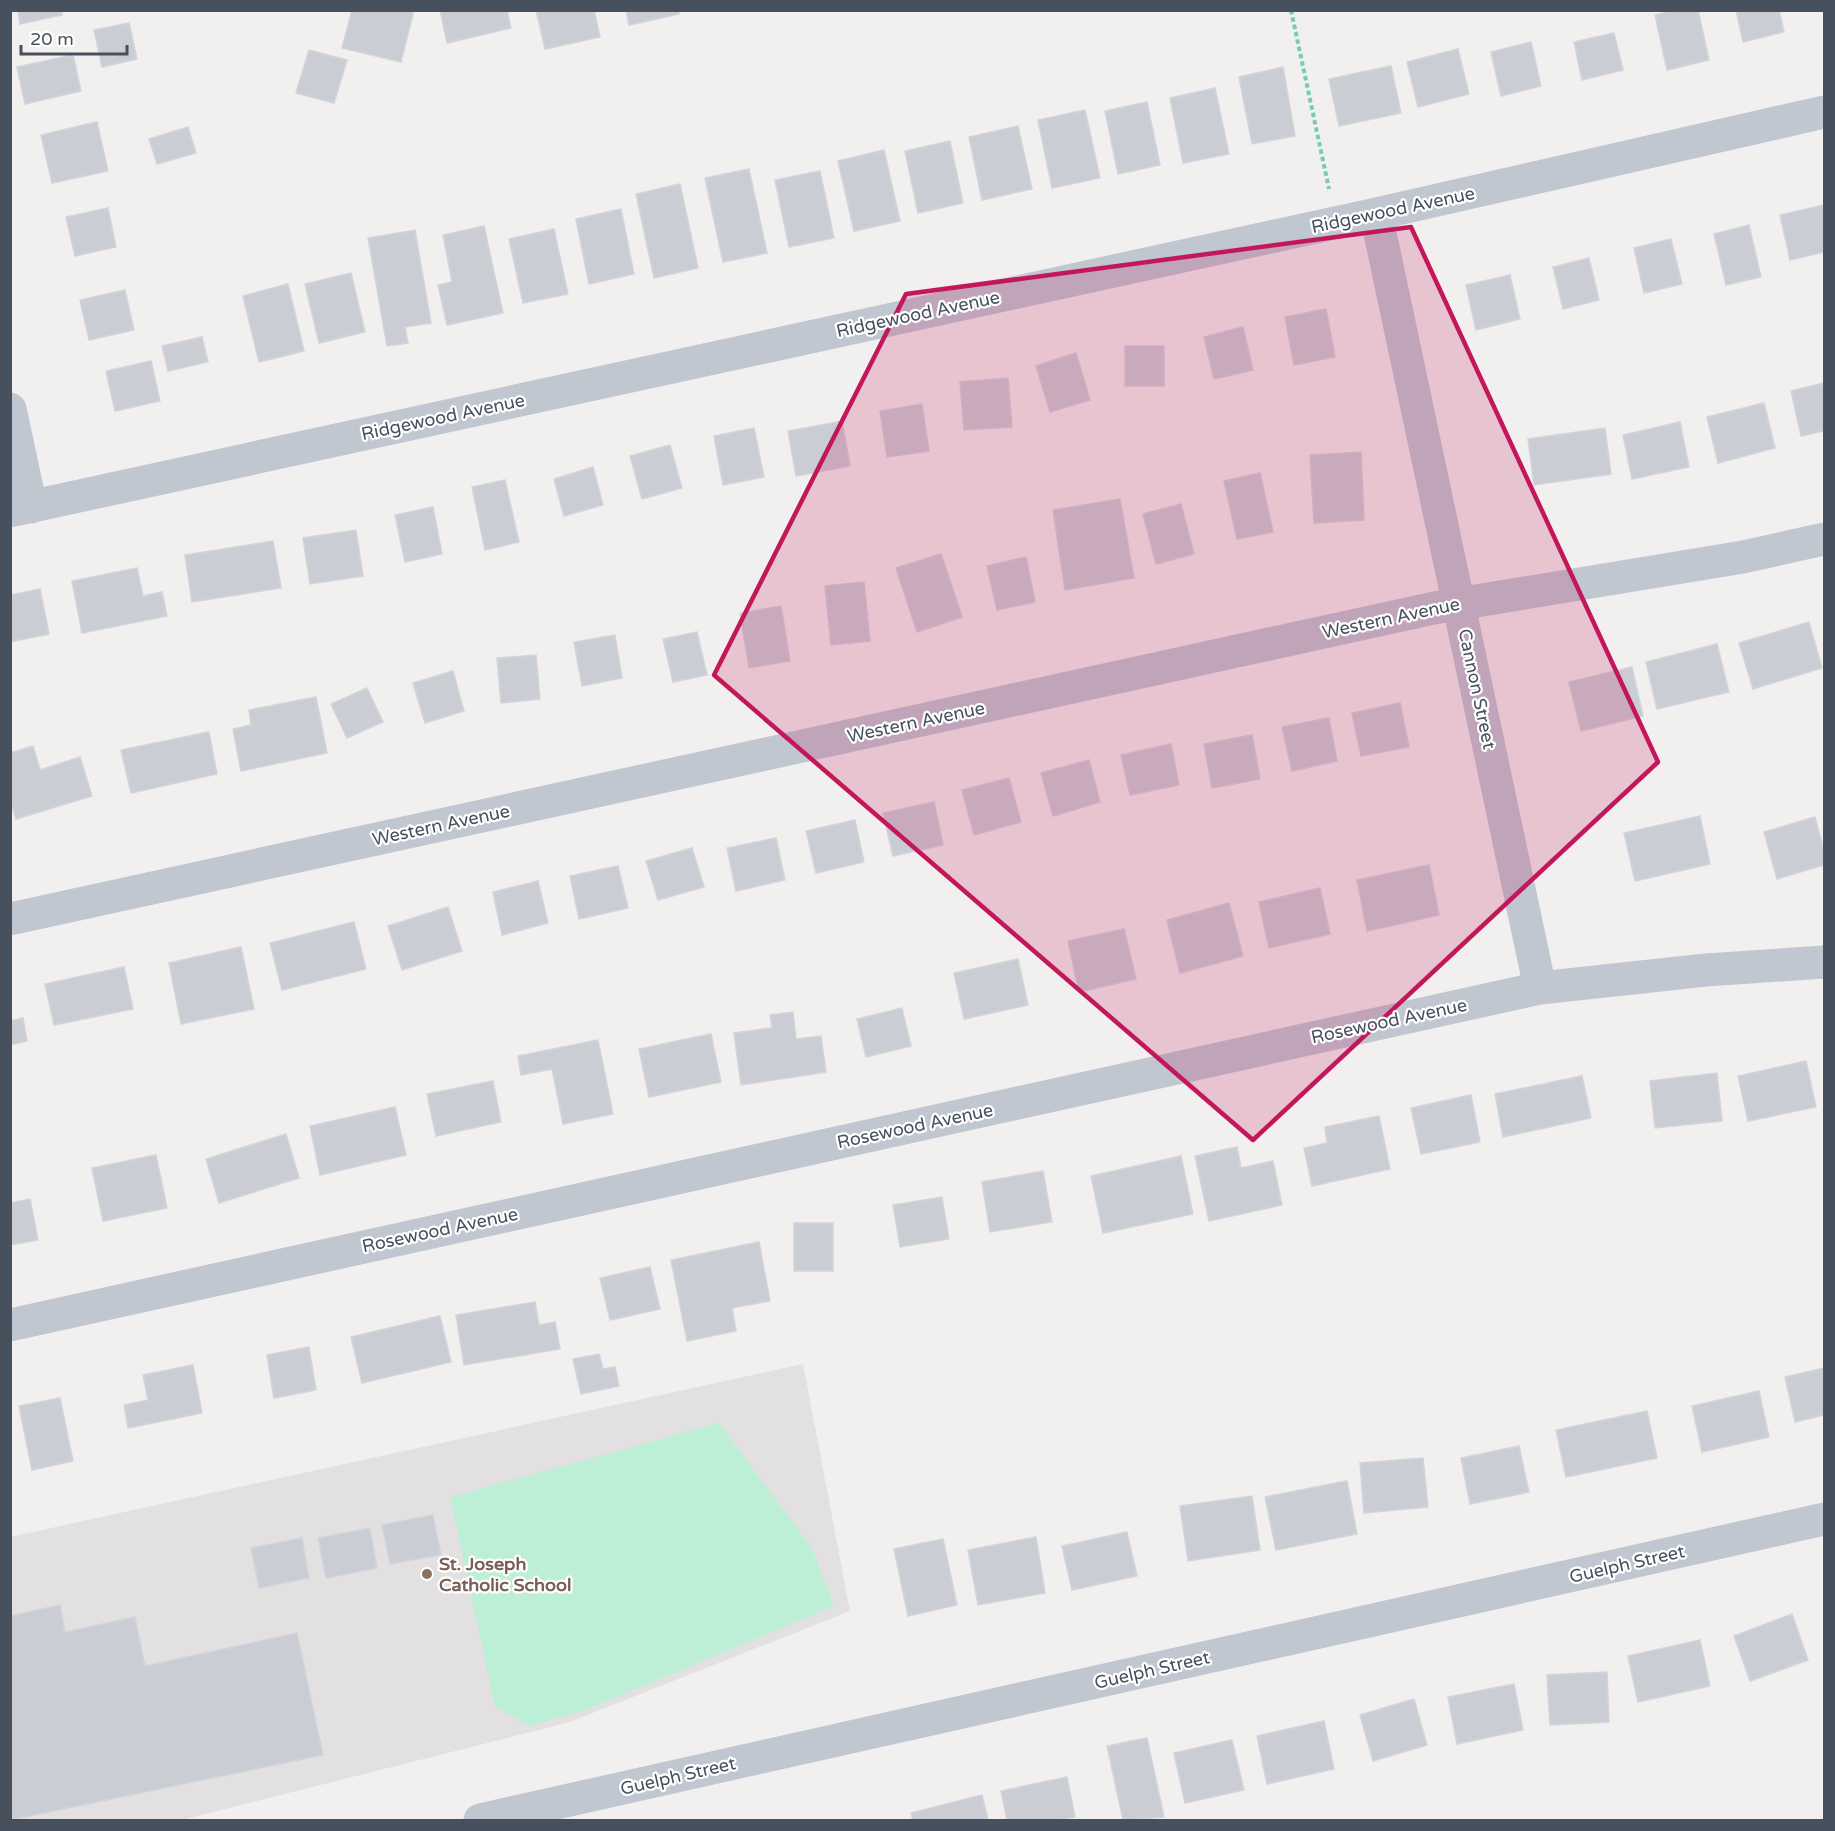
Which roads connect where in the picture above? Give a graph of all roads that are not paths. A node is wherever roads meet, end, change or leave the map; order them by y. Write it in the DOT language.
graph roads {
  1 [pos="1824,112"];
  2 [pos="1376,214"];
  3 [pos="10,409"];
  4 [pos="21,509"];
  5 [pos="1824,539"];
  6 [pos="1459,603"];
  7 [pos="10,920"];
  8 [pos="1824,962"];
  9 [pos="1540,988"];
  10 [pos="10,1324"];
  11 [pos="1824,1519"];
  12 [pos="501,1818"];
  1 -- 2 [label="street, Ridgewood Avenue"];
  2 -- 4 [label="street, Ridgewood Avenue"];
  2 -- 6 [label="street, Cannon Street"];
  3 -- 4 [label="street"];
  5 -- 6 [label="street, Western Avenue"];
  6 -- 7 [label="street, Western Avenue"];
  6 -- 9 [label="street, Cannon Street"];
  8 -- 9 [label="street, Rosewood Avenue"];
  9 -- 10 [label="street, Rosewood Avenue"];
  11 -- 12 [label="street, Guelph Street"];
}
